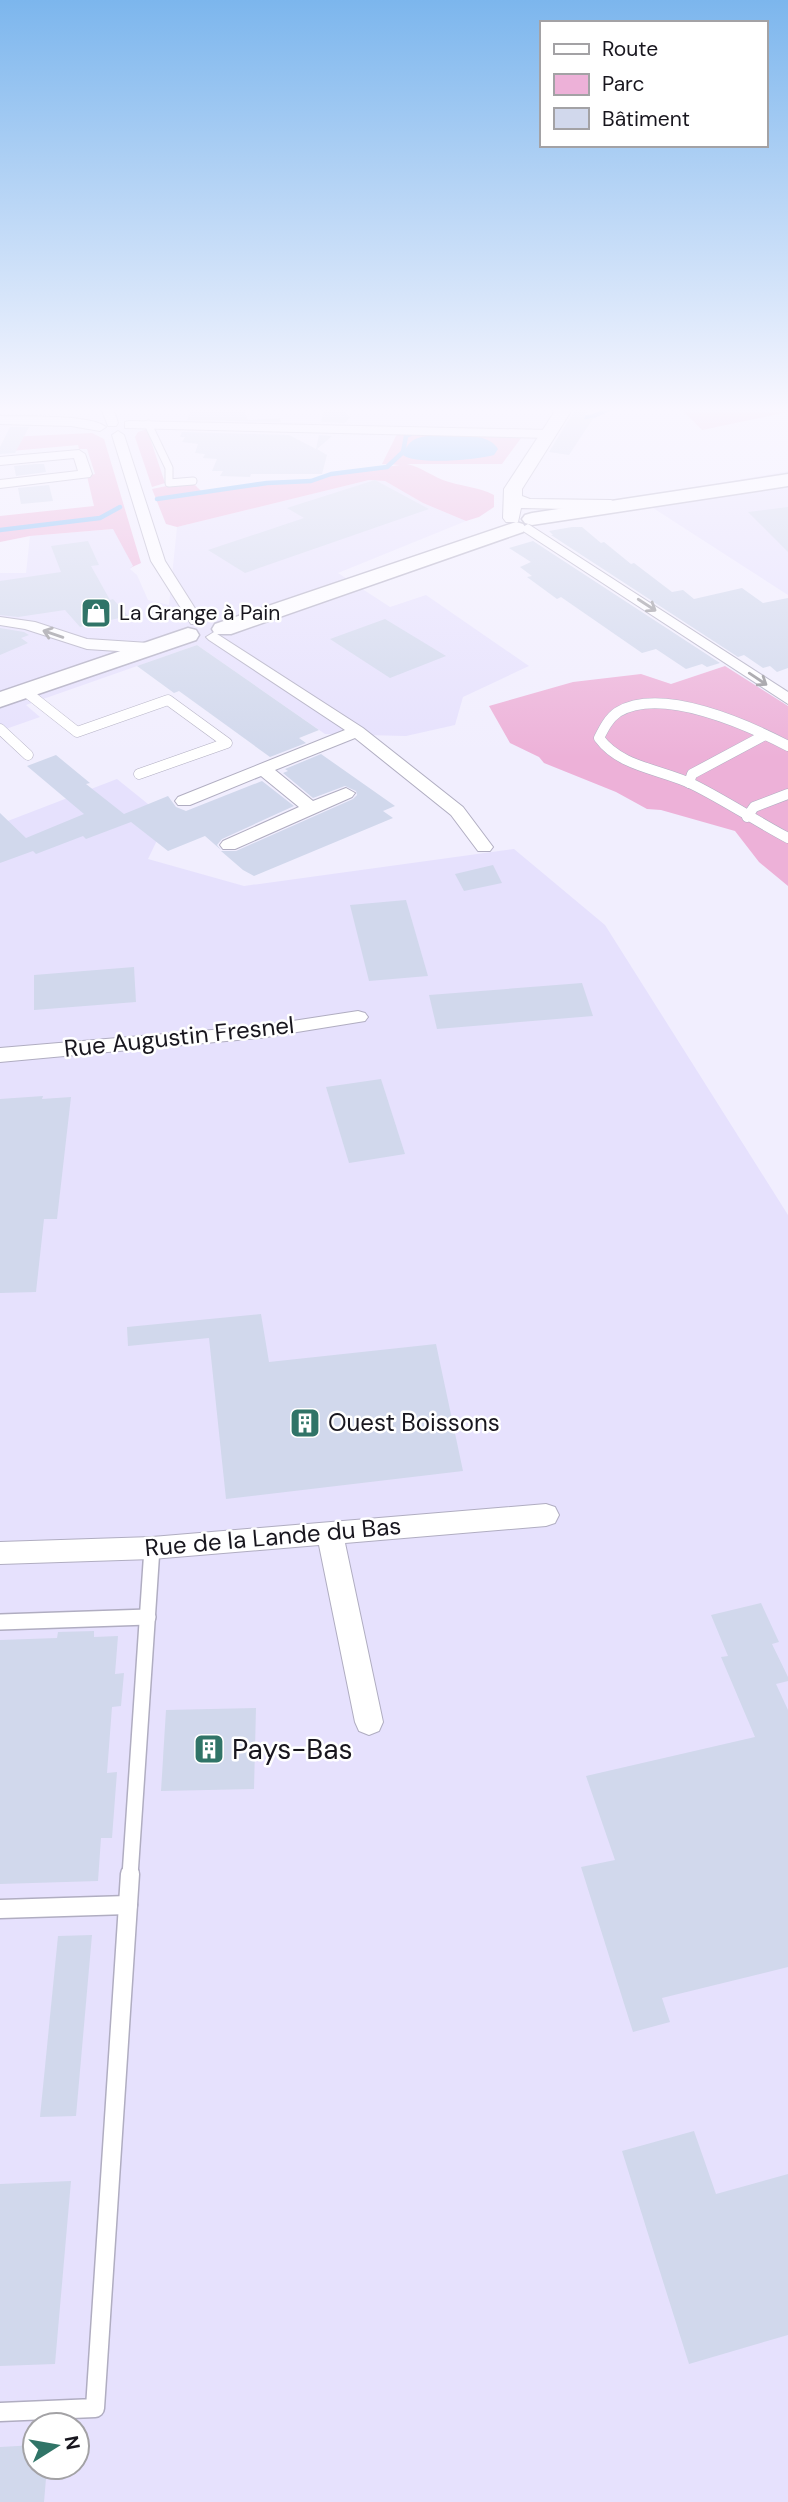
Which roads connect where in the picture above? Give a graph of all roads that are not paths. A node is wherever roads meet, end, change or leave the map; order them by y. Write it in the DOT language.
graph roads {
  1 [pos="146,525"];
  2 [pos="502,525"];
  3 [pos="527,525"];
  4 [pos="0,621"];
  5 [pos="208,629"];
  6 [pos="149,648"];
  7 [pos="25,691"];
  8 [pos="788,699"];
  9 [pos="0,700"];
  10 [pos="0,729"];
  11 [pos="357,731"];
  12 [pos="765,735"];
  13 [pos="788,746"];
  14 [pos="29,755"];
  15 [pos="263,769"];
  16 [pos="139,774"];
  17 [pos="690,783"];
  18 [pos="346,793"];
  19 [pos="788,794"];
  20 [pos="184,801"];
  21 [pos="312,808"];
  22 [pos="747,817"];
  23 [pos="788,838"];
  24 [pos="229,845"];
  25 [pos="484,847"];
  26 [pos="358,1017"];
  27 [pos="0,1055"];
  28 [pos="546,1515"];
  29 [pos="330,1533"];
  30 [pos="152,1548"];
  31 [pos="0,1553"];
  32 [pos="148,1617"];
  33 [pos="0,1622"];
  34 [pos="369,1722"];
  35 [pos="128,1906"];
  36 [pos="0,1909"];
  37 [pos="0,2412"];
  1 -- 5 [label="street"];
  2 -- 5 [label="main road"];
  3 -- 8 [label="street, one-way"];
  6 -- 4 [label="street, one-way"];
  5 -- 6 [label="main road"];
  5 -- 11 [label="street"];
  6 -- 7 [label="main road"];
  7 -- 9 [label="main road"];
  7 -- 16 [label="lane"];
  10 -- 14 [label="lane"];
  11 -- 15 [label="street"];
  11 -- 25 [label="street"];
  12 -- 13 [label="lane"];
  12 -- 17 [label="lane"];
  12 -- 17 [label="lane"];
  15 -- 20 [label="street"];
  15 -- 21 [label="street"];
  17 -- 22 [label="lane"];
  18 -- 21 [label="street"];
  19 -- 22 [label="lane"];
  21 -- 24 [label="street"];
  22 -- 23 [label="lane"];
  26 -- 27 [label="street, Rue Augustin Fresnel"];
  28 -- 29 [label="street, Rue de la Lande du Bas"];
  29 -- 30 [label="street, Rue de la Lande du Bas"];
  29 -- 34 [label="street"];
  30 -- 31 [label="street, Rue de la Lande du Bas"];
  30 -- 32 [label="lane"];
  32 -- 33 [label="lane"];
  32 -- 35 [label="lane"];
  35 -- 36 [label="lane"];
  35 -- 37 [label="lane"];
}
